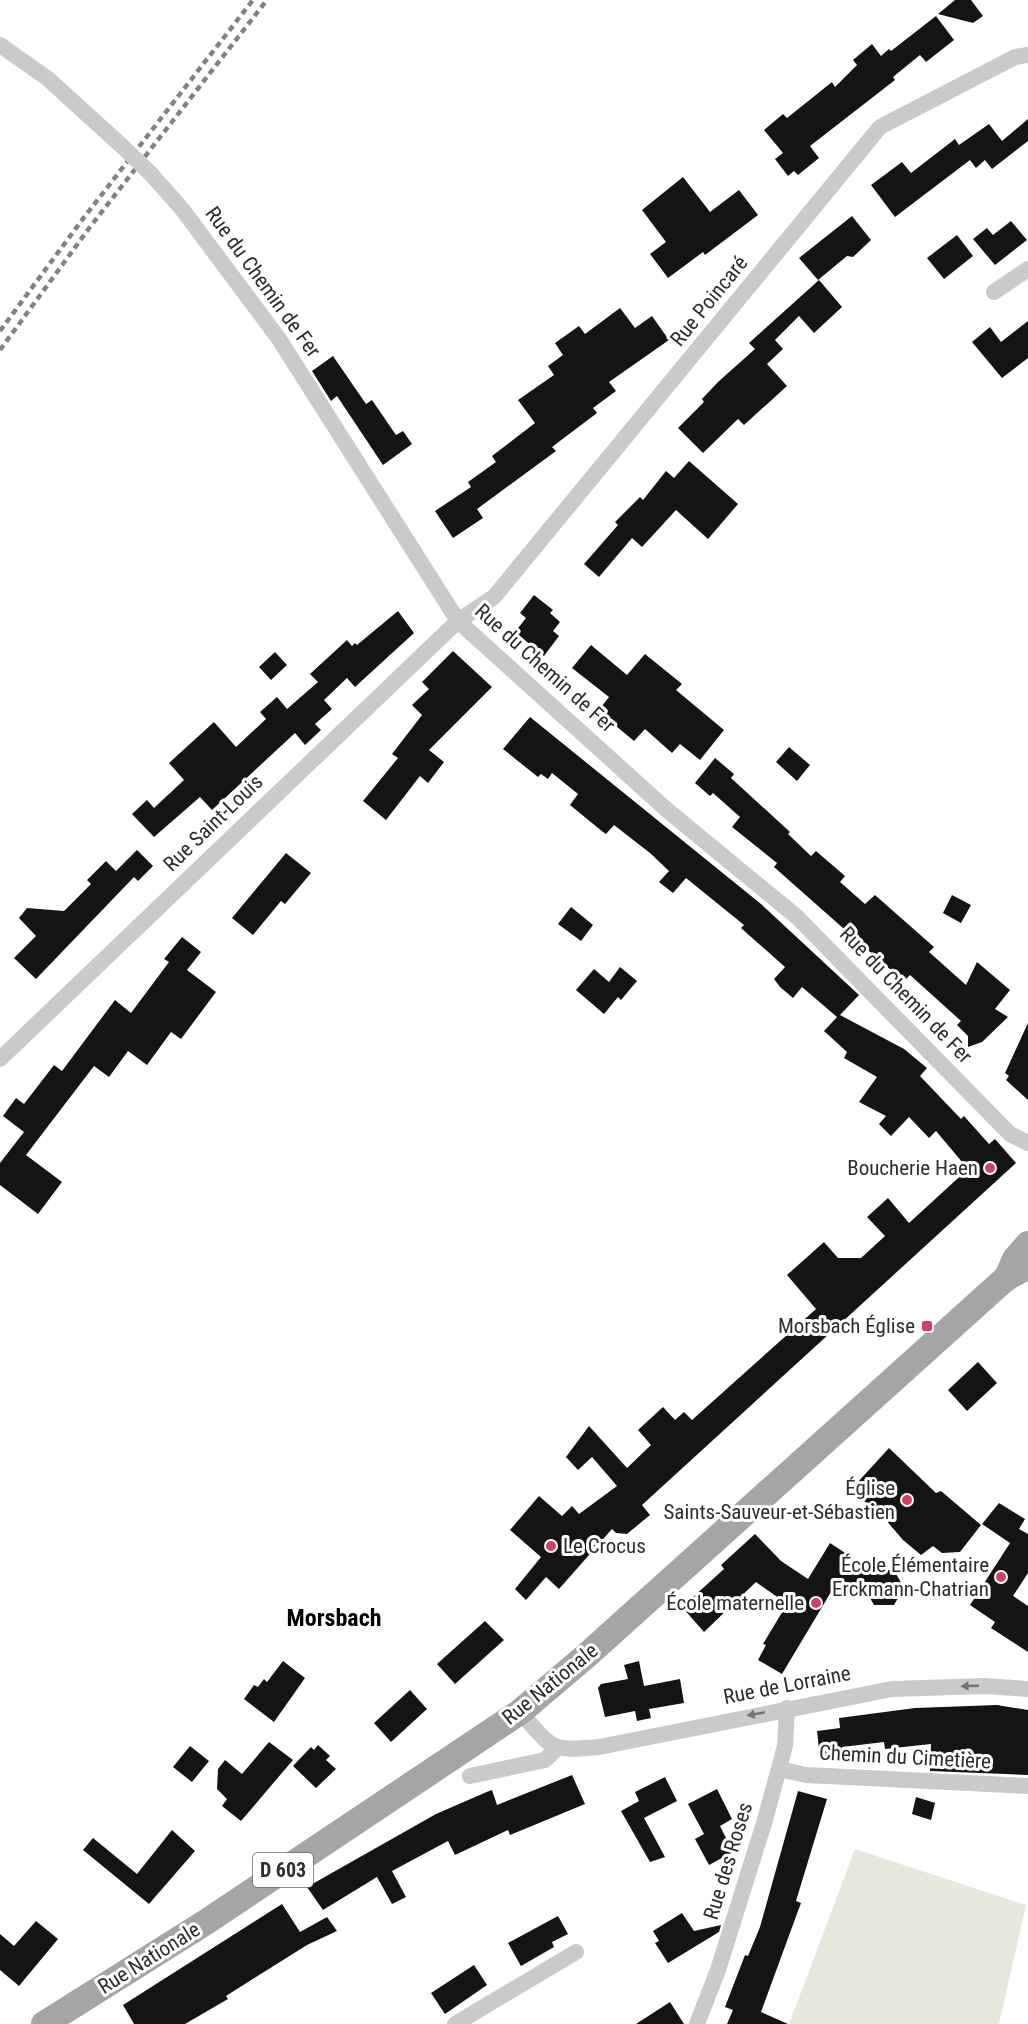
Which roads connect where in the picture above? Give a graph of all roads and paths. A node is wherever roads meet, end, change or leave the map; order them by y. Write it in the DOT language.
graph roads {
  1 [pos="0,45"];
  2 [pos="1028,55"];
  3 [pos="1028,269"];
  4 [pos="994,292"];
  5 [pos="458,621"];
  6 [pos="0,1059"];
  7 [pos="1028,1143"];
  8 [pos="1028,1244"];
  9 [pos="1028,1266"];
  10 [pos="1005,1279"];
  11 [pos="1028,1689"];
  12 [pos="786,1708"];
  13 [pos="520,1712"];
  14 [pos="558,1747"];
  15 [pos="779,1769"];
  16 [pos="470,1776"];
  17 [pos="1028,1786"];
  18 [pos="576,1952"];
  19 [pos="44,2024"];
  20 [pos="455,2024"];
  21 [pos="696,2024"];
  1 -- 5 [label="street, Rue du Chemin de Fer, bridge"];
  2 -- 5 [label="street, Rue Poincaré"];
  3 -- 4 [label="street"];
  5 -- 6 [label="street, Rue Saint-Louis"];
  5 -- 7 [label="street, Rue du Chemin de Fer"];
  8 -- 10 [label="main road, Rue Nationale / D 603"];
  9 -- 10 [label="main road, Rue Nationale / D 603"];
  10 -- 13 [label="main road, Rue Nationale / D 603"];
  11 -- 12 [label="street, Rue de Lorraine, one-way"];
  12 -- 14 [label="street, Rue de Lorraine, one-way"];
  12 -- 15 [label="street, Rue des Roses"];
  13 -- 14 [label="street"];
  13 -- 19 [label="main road, Rue Nationale / D 603"];
  14 -- 16 [label="street"];
  15 -- 17 [label="street, Chemin du Cimetière"];
  15 -- 21 [label="street, Rue des Roses"];
  18 -- 20 [label="street"];
}
